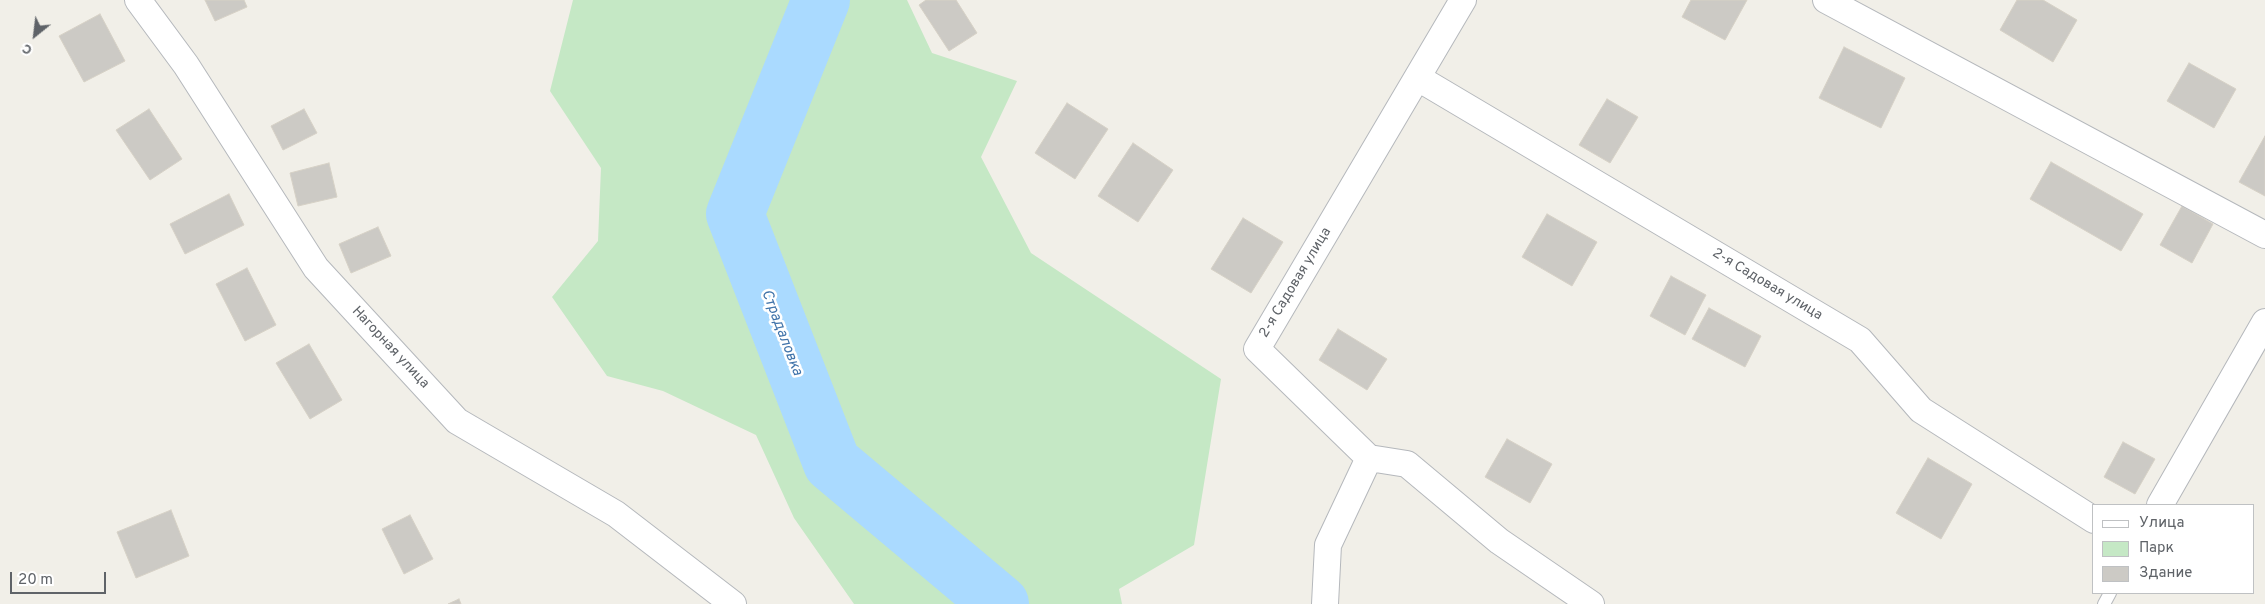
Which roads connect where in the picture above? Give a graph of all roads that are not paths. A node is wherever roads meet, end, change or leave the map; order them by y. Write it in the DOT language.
graph roads {
  1 [pos="138,0"];
  2 [pos="1463,0"];
  3 [pos="1826,0"];
  4 [pos="1418,78"];
  5 [pos="2265,235"];
  6 [pos="2265,322"];
  7 [pos="1369,458"];
  8 [pos="2161,504"];
  9 [pos="2092,519"];
  10 [pos="732,604"];
  11 [pos="1325,604"];
  12 [pos="1592,604"];
  1 -- 10 [label="street, Нагорная улица"];
  2 -- 4 [label="street, 2-я Садовая улица"];
  3 -- 5 [label="street"];
  4 -- 7 [label="street, 2-я Садовая улица"];
  4 -- 9 [label="street, 2-я Садовая улица"];
  6 -- 8 [label="street"];
  7 -- 11 [label="street"];
  7 -- 12 [label="street"];
}
